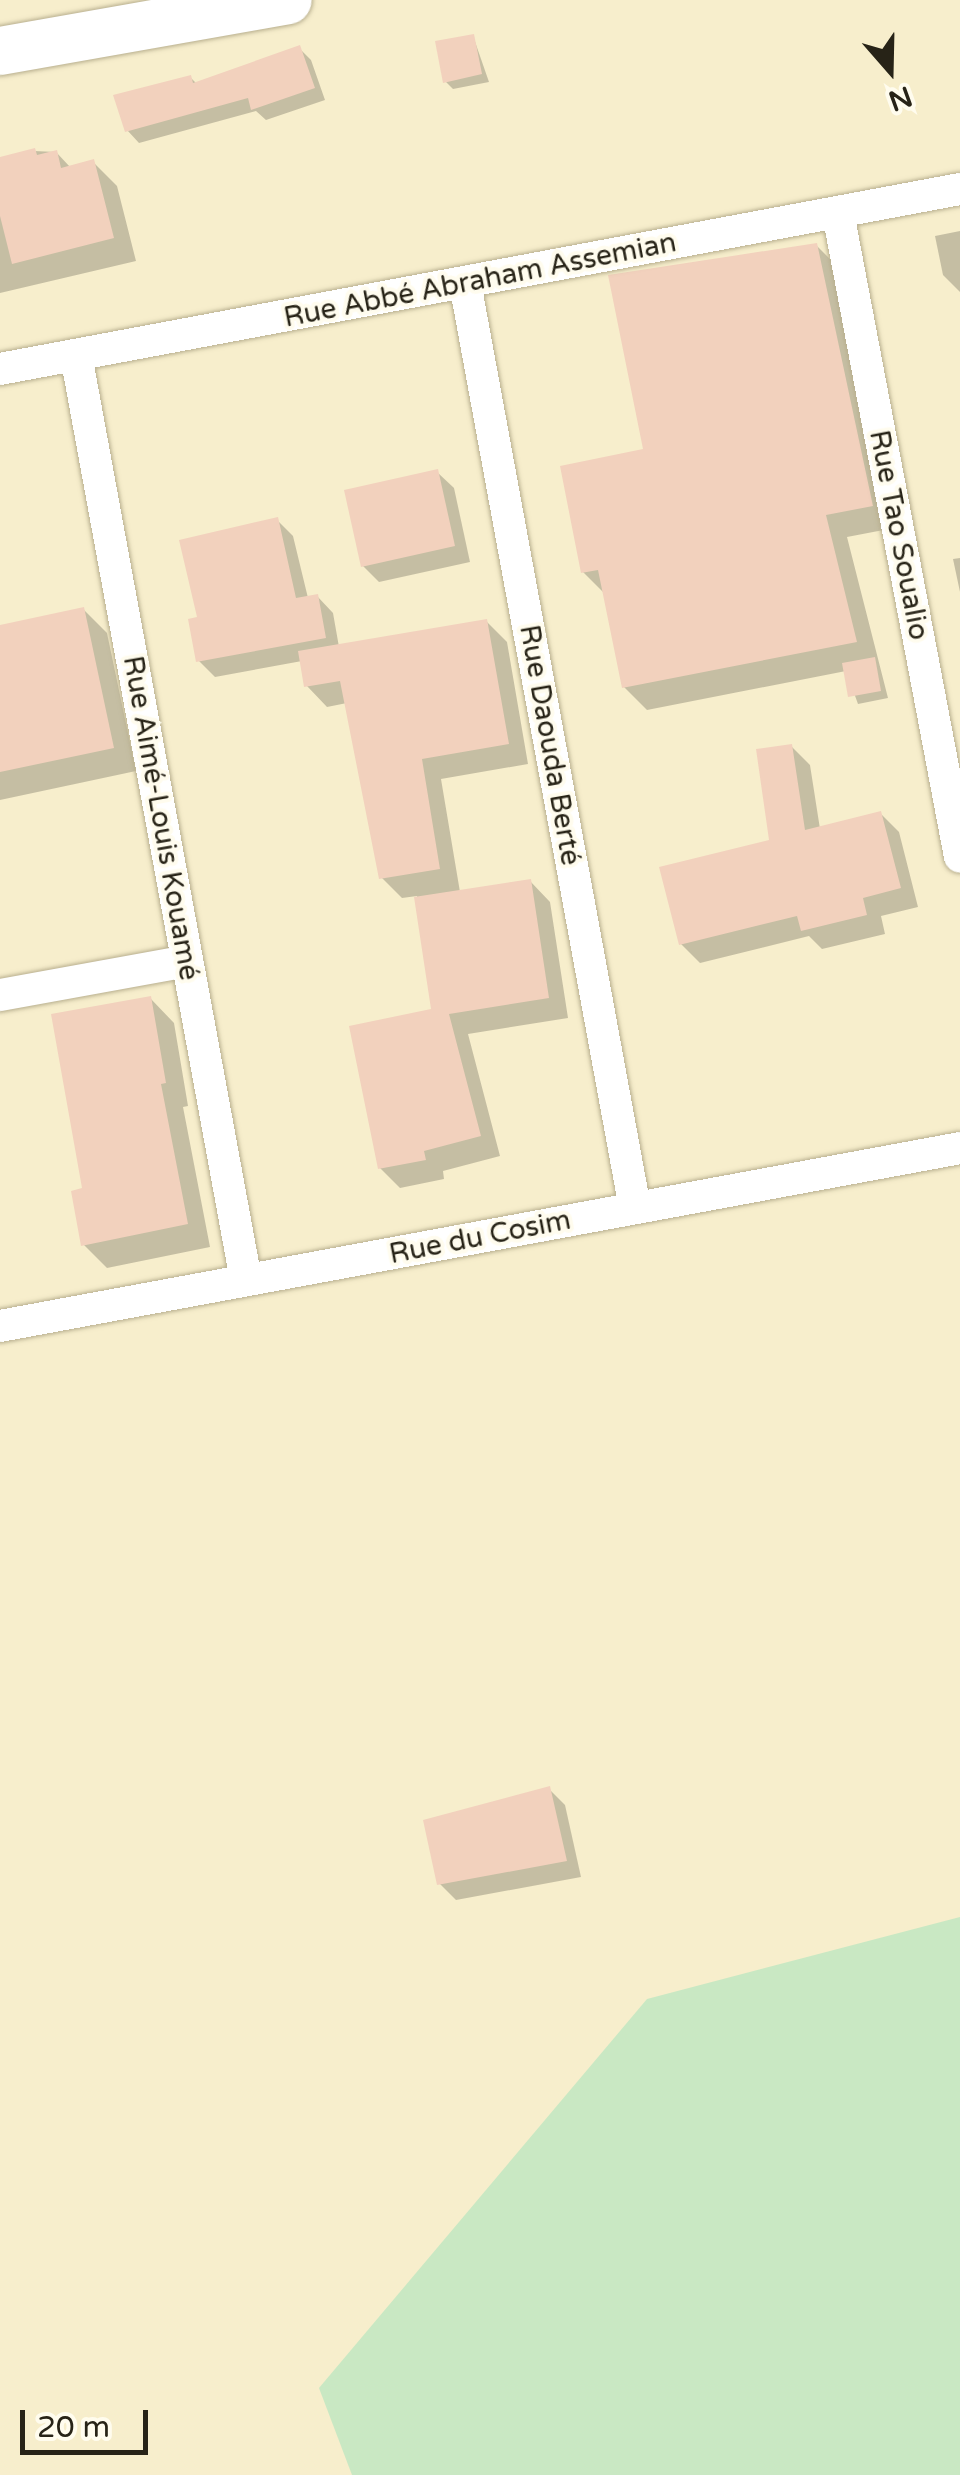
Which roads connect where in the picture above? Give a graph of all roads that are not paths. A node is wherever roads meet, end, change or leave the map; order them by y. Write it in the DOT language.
graph roads {
  1 [pos="288,0"];
  2 [pos="126,14"];
  3 [pos="0,51"];
  4 [pos="960,189"];
  5 [pos="838,214"];
  6 [pos="465,283"];
  7 [pos="76,355"];
  8 [pos="0,370"];
  9 [pos="960,857"];
  10 [pos="188,961"];
  11 [pos="0,995"];
  12 [pos="960,1148"];
  13 [pos="635,1208"];
  14 [pos="246,1280"];
  15 [pos="0,1326"];
  1 -- 2 [label="street"];
  2 -- 3 [label="street"];
  4 -- 5 [label="street, Rue Abbé Abraham Assemian"];
  5 -- 6 [label="street, Rue Abbé Abraham Assemian"];
  5 -- 9 [label="street, Rue Tao Soualio"];
  6 -- 7 [label="street, Rue Abbé Abraham Assemian"];
  6 -- 13 [label="street, Rue Daouda Berté"];
  7 -- 8 [label="street, Rue Abbé Abraham Assemian"];
  7 -- 10 [label="street, Rue Aimé-Louis Kouamé"];
  10 -- 11 [label="street"];
  10 -- 14 [label="street, Rue Aimé-Louis Kouamé"];
  12 -- 13 [label="street, Rue du Cosim"];
  13 -- 14 [label="street, Rue du Cosim"];
  14 -- 15 [label="street, Rue du Cosim"];
}
